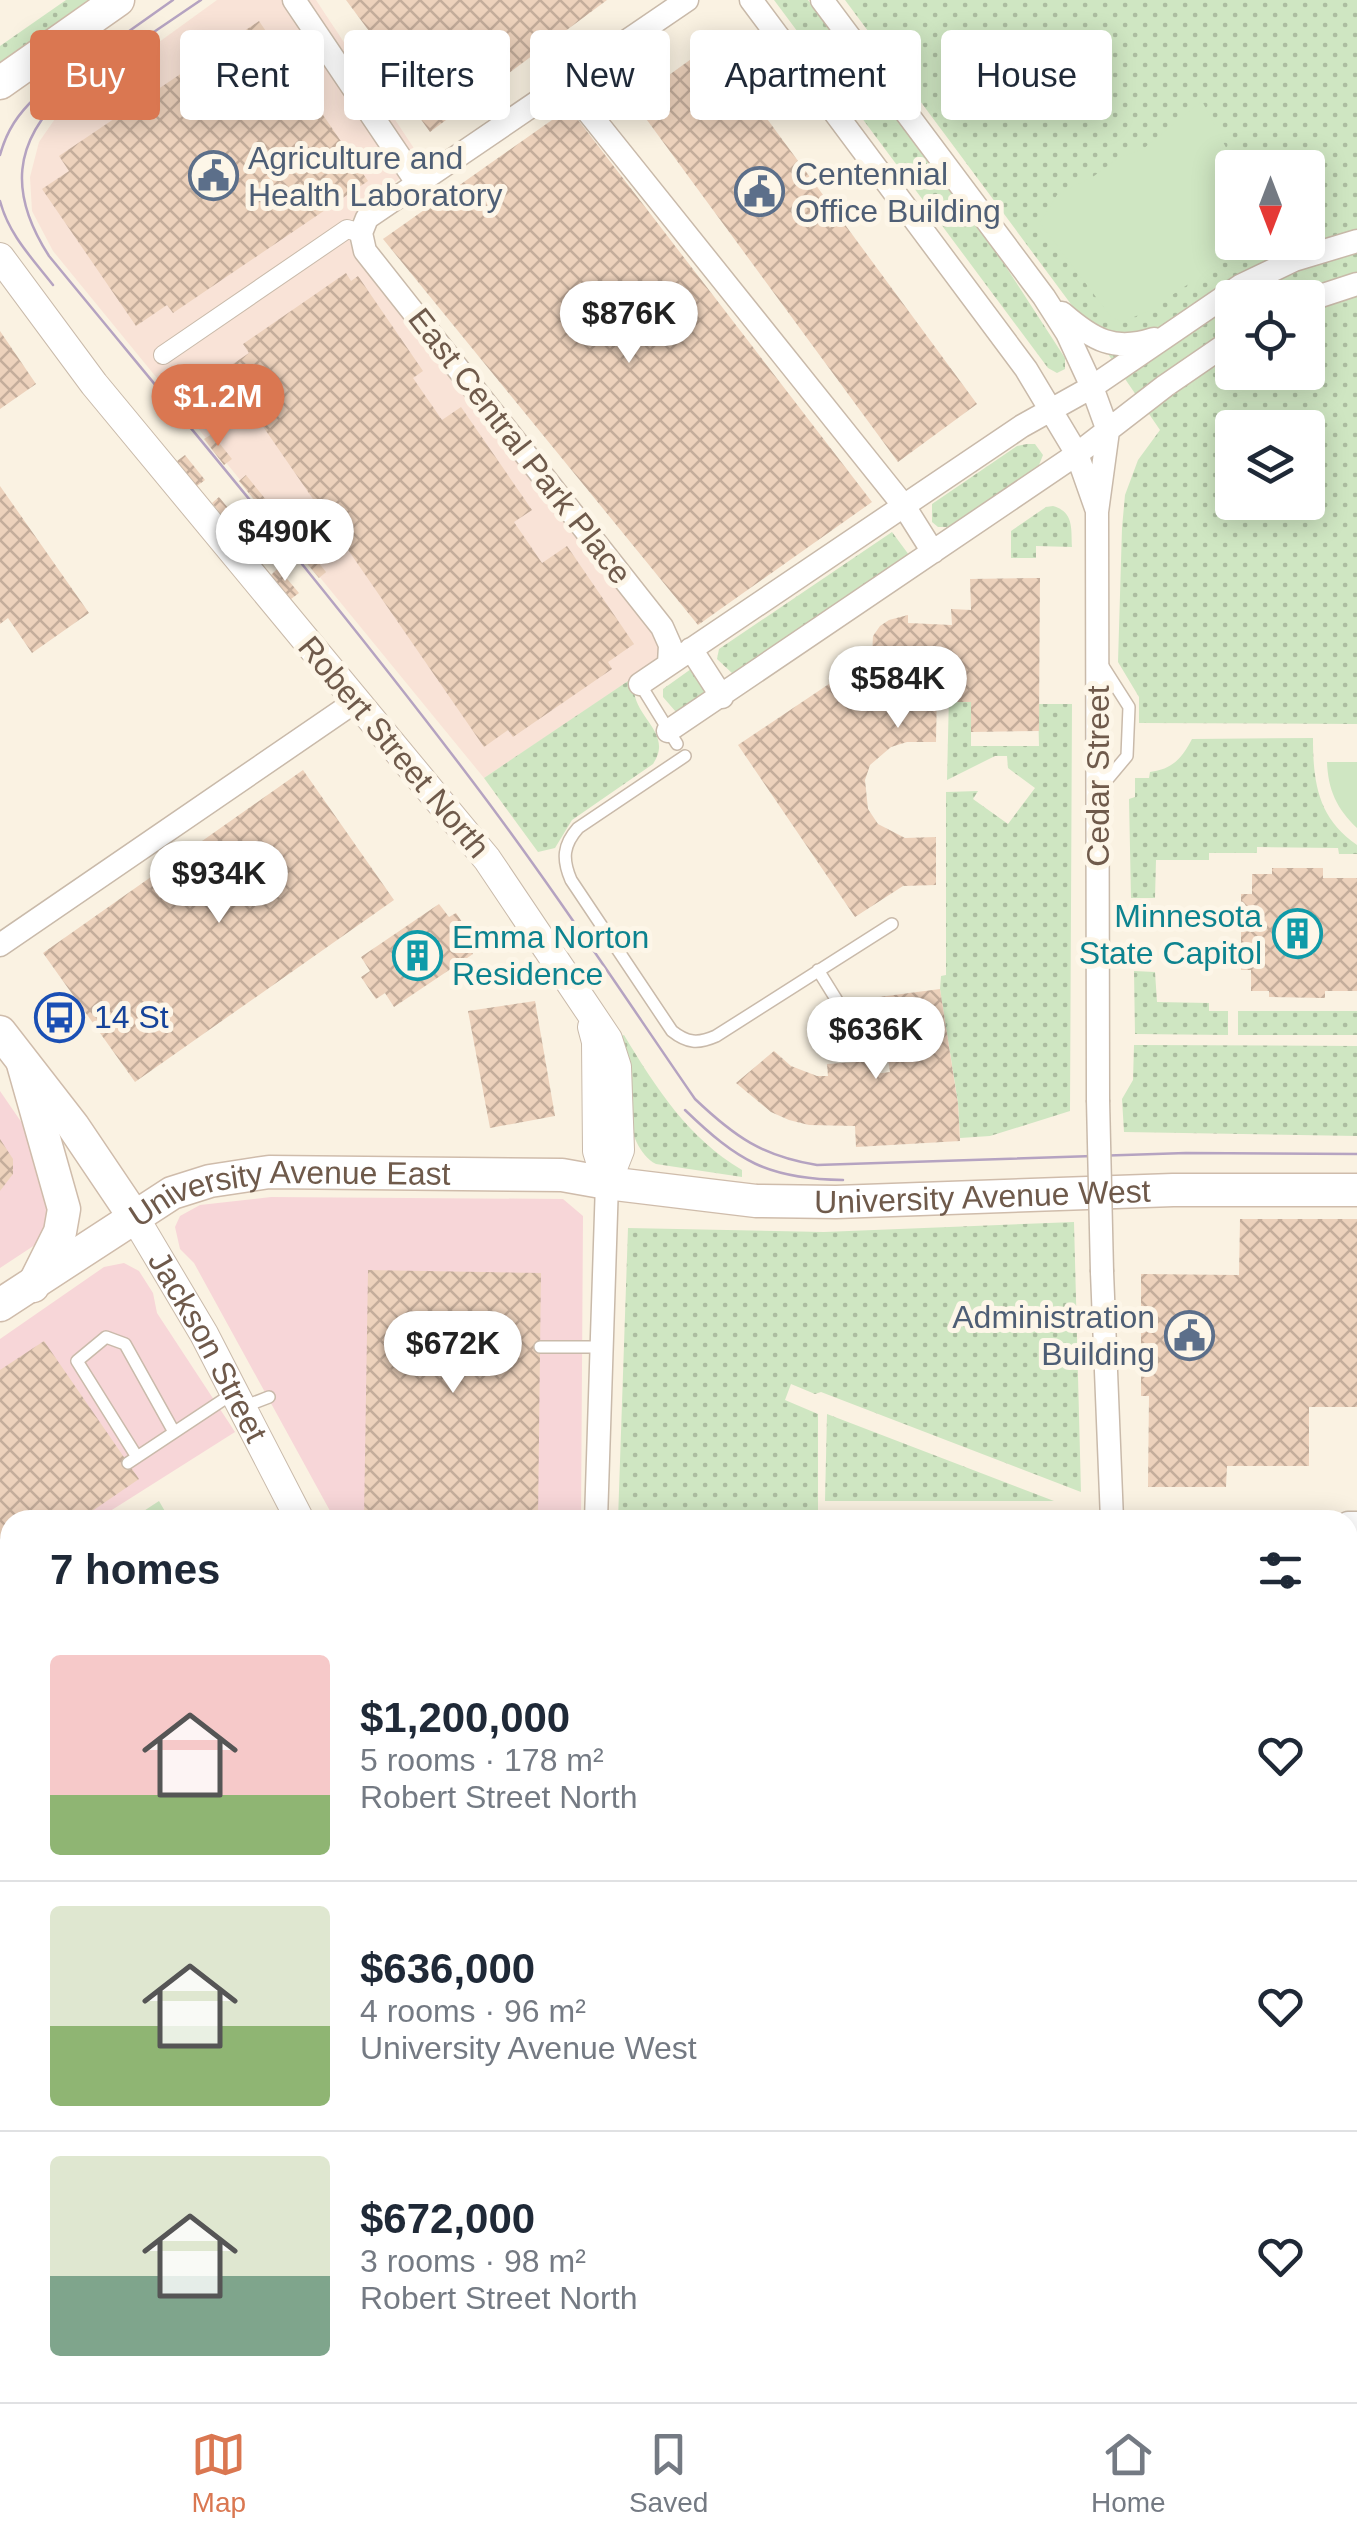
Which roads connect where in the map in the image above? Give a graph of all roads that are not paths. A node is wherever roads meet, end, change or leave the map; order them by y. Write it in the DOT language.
graph roads {
  1 [pos="118,0"];
  2 [pos="294,0"];
  3 [pos="687,0"];
  4 [pos="751,0"];
  5 [pos="822,0"];
  6 [pos="643,30"];
  7 [pos="0,83"];
  8 [pos="530,108"];
  9 [pos="594,120"];
  10 [pos="418,184"];
  11 [pos="360,233"];
  12 [pos="1357,241"];
  13 [pos="0,257"];
  14 [pos="1357,284"];
  15 [pos="1325,294"];
  16 [pos="1044,297"];
  17 [pos="1167,335"];
  18 [pos="1215,352"];
  19 [pos="163,355"];
  20 [pos="1092,387"];
  21 [pos="1050,409"];
  22 [pos="1108,432"];
  23 [pos="1077,454"];
  24 [pos="904,506"];
  25 [pos="1097,512"];
  26 [pos="932,552"];
  27 [pos="691,650"];
  28 [pos="669,664"];
  29 [pos="640,684"];
  30 [pos="722,697"];
  31 [pos="356,701"];
  32 [pos="677,744"];
  33 [pos="892,924"];
  34 [pos="0,945"];
  35 [pos="818,970"];
  36 [pos="849,1020"];
  37 [pos="0,1032"];
  38 [pos="24,1064"];
  39 [pos="606,1184"];
  40 [pos="1357,1190"];
  41 [pos="135,1218"];
  42 [pos="32,1287"];
  43 [pos="0,1305"];
  44 [pos="540,1347"];
  45 [pos="600,1347"];
  46 [pos="249,1399"];
  47 [pos="174,1432"];
  48 [pos="296,1510"];
  49 [pos="596,1510"];
  50 [pos="1112,1510"];
  1 -- 7 [label="main road"];
  2 -- 10 [label="street"];
  3 -- 6 [label="street"];
  4 -- 21 [label="street, Cedar Street"];
  5 -- 16 [label="street, Cedar Street"];
  8 -- 10 [label="street"];
  9 -- 24 [label="street"];
  10 -- 11 [label="street"];
  11 -- 19 [label="street"];
  11 -- 28 [label="street, East Central Park Place"];
  12 -- 17 [label="street"];
  13 -- 31 [label="street, Robert Street North"];
  14 -- 15 [label="street"];
  16 -- 17 [label="street"];
  16 -- 20 [label="street, Cedar Street"];
  17 -- 20 [label="street"];
  18 -- 22 [label="street"];
  20 -- 21 [label="street"];
  20 -- 22 [label="street, Cedar Street"];
  21 -- 23 [label="street, Cedar Street"];
  21 -- 24 [label="street"];
  22 -- 23 [label="street"];
  22 -- 25 [label="street, Cedar Street"];
  23 -- 25 [label="street, Cedar Street"];
  23 -- 26 [label="street"];
  24 -- 26 [label="street"];
  24 -- 27 [label="street"];
  25 -- 50 [label="street, Cedar Street, bridge"];
  26 -- 30 [label="street"];
  27 -- 28 [label="street"];
  27 -- 30 [label="street"];
  28 -- 29 [label="street"];
  29 -- 32 [label="lane"];
  30 -- 32 [label="street"];
  31 -- 34 [label="street"];
  31 -- 39 [label="street, Robert Street North"];
  32 -- 35 [label="lane"];
  33 -- 35 [label="lane"];
  35 -- 36 [label="lane"];
  37 -- 38 [label="main road, Jackson Street"];
  38 -- 41 [label="main road, Jackson Street"];
  38 -- 42 [label="main road"];
  39 -- 40 [label="main road, University Avenue West"];
  39 -- 41 [label="main road, University Avenue East"];
  39 -- 45 [label="street, Robert Street North"];
  41 -- 42 [label="main road, University Avenue East"];
  41 -- 46 [label="street, Jackson Street"];
  42 -- 43 [label="main road, University Avenue East"];
  44 -- 45 [label="lane"];
  45 -- 49 [label="street, Robert Street North"];
  46 -- 47 [label="lane"];
  46 -- 48 [label="street, Jackson Street"];
  47 -- 47 [label="lane"];
}
